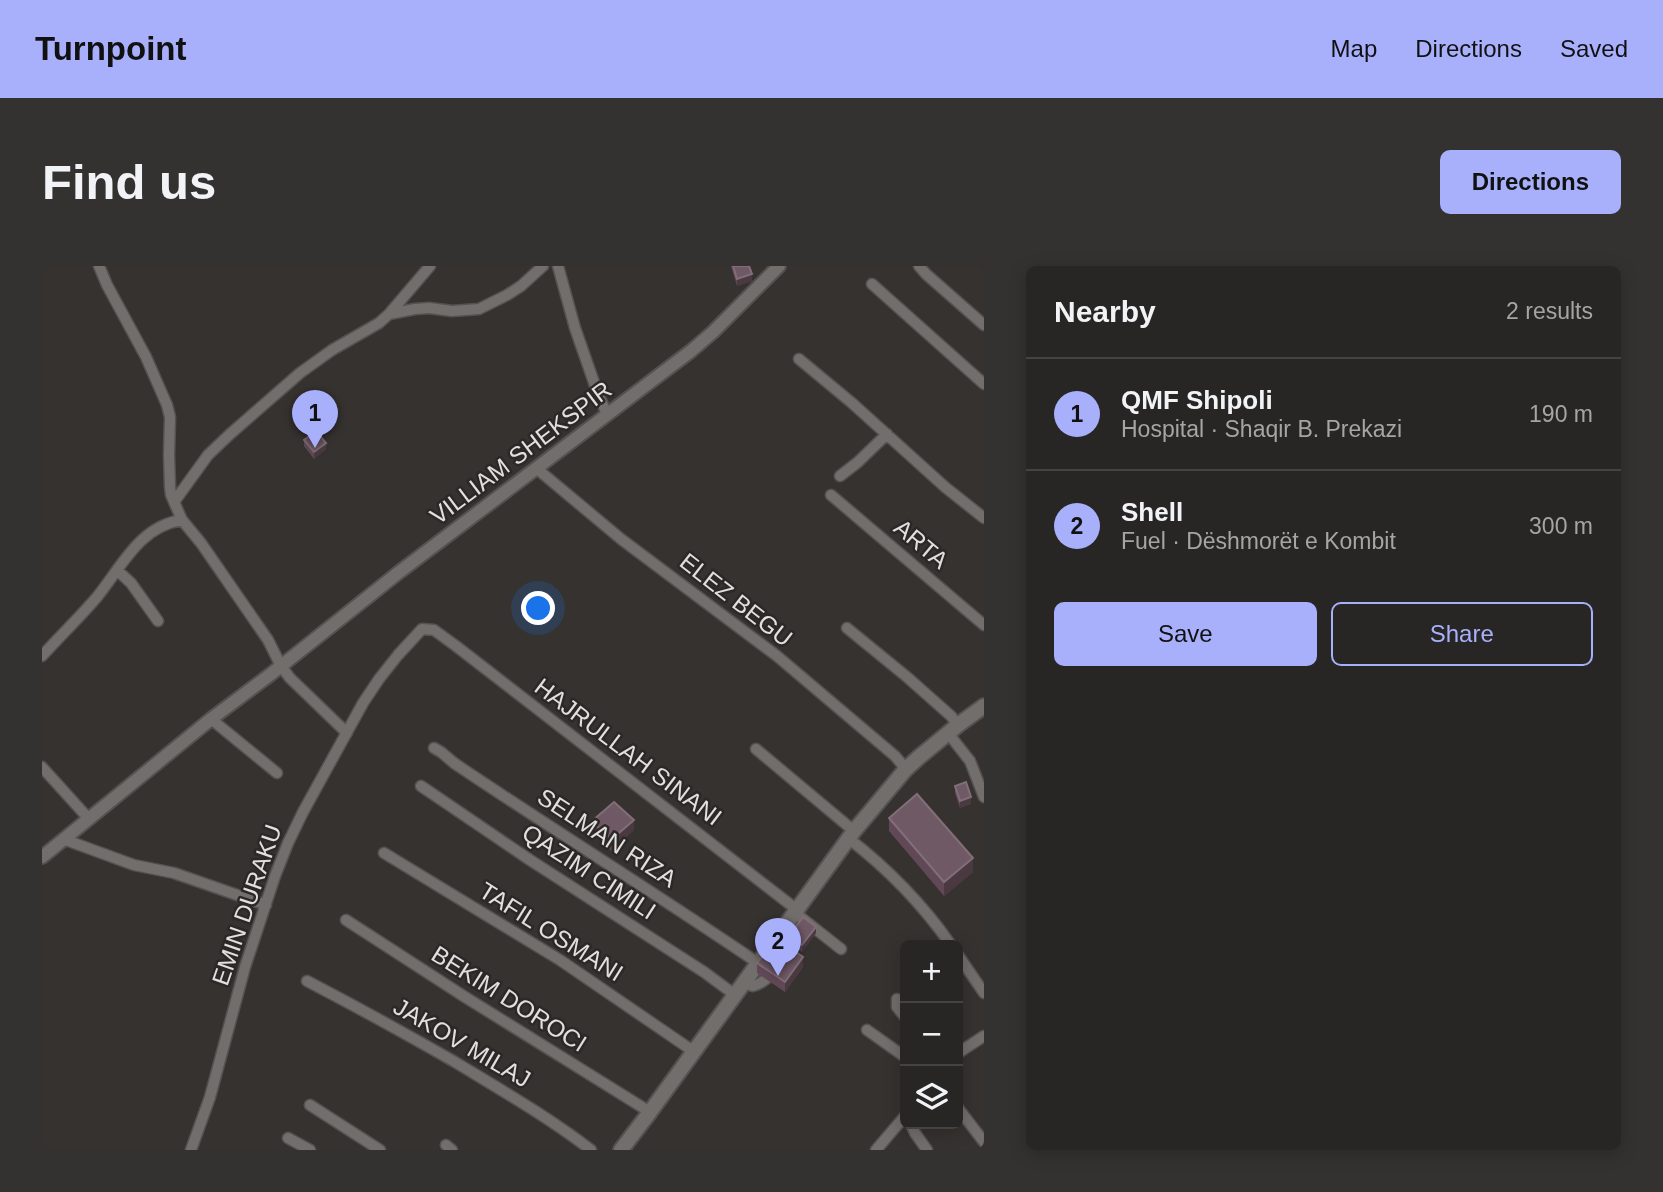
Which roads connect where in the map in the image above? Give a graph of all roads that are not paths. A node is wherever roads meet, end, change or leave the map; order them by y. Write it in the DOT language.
graph roads {
  1 [pos="99,266"];
  2 [pos="430,266"];
  3 [pos="543,266"];
  4 [pos="558,266"];
  5 [pos="779,266"];
  6 [pos="919,266"];
  7 [pos="872,284"];
  8 [pos="389,314"];
  9 [pos="984,325"];
  10 [pos="799,359"];
  11 [pos="984,384"];
  12 [pos="607,414"];
  13 [pos="887,434"];
  14 [pos="536,468"];
  15 [pos="840,476"];
  16 [pos="831,495"];
  17 [pos="174,502"];
  18 [pos="984,518"];
  19 [pos="182,520"];
  20 [pos="117,570"];
  21 [pos="158,621"];
  22 [pos="984,625"];
  23 [pos="847,628"];
  24 [pos="434,630"];
  25 [pos="42,656"];
  26 [pos="281,666"];
  27 [pos="984,706"];
  28 [pos="211,719"];
  29 [pos="953,729"];
  30 [pos="347,733"];
  31 [pos="434,748"];
  32 [pos="756,749"];
  33 [pos="42,767"];
  34 [pos="906,769"];
  35 [pos="277,773"];
  36 [pos="421,786"];
  37 [pos="984,797"];
  38 [pos="89,819"];
  39 [pos="851,835"];
  40 [pos="63,839"];
  41 [pos="384,853"];
  42 [pos="42,857"];
  43 [pos="266,905"];
  44 [pos="795,911"];
  45 [pos="346,920"];
  46 [pos="775,940"];
  47 [pos="947,940"];
  48 [pos="841,949"];
  49 [pos="963,962"];
  50 [pos="758,963"];
  51 [pos="307,981"];
  52 [pos="739,989"];
  53 [pos="984,993"];
  54 [pos="325,997"];
  55 [pos="897,999"];
  56 [pos="900,1011"];
  57 [pos="867,1030"];
  58 [pos="984,1036"];
  59 [pos="963,1050"];
  60 [pos="693,1051"];
  61 [pos="900,1053"];
  62 [pos="310,1105"];
  63 [pos="650,1112"];
  64 [pos="963,1115"];
  65 [pos="900,1122"];
  66 [pos="913,1129"];
  67 [pos="288,1138"];
  68 [pos="984,1142"];
  69 [pos="191,1150"];
  70 [pos="310,1150"];
  71 [pos="380,1150"];
  72 [pos="584,1150"];
  73 [pos="591,1150"];
  74 [pos="621,1150"];
  75 [pos="876,1150"];
  76 [pos="927,1150"];
  1 -- 17 [label="street"];
  2 -- 8 [label="street"];
  3 -- 8 [label="street"];
  4 -- 12 [label="street"];
  5 -- 12 [label="street, VILLIAM SHEKSPIR"];
  6 -- 9 [label="street"];
  7 -- 11 [label="street"];
  8 -- 17 [label="street"];
  10 -- 13 [label="street"];
  12 -- 14 [label="street, VILLIAM SHEKSPIR"];
  13 -- 15 [label="street"];
  13 -- 18 [label="street"];
  14 -- 26 [label="street, VILLIAM SHEKSPIR"];
  14 -- 34 [label="street, ELEZ BEGU"];
  16 -- 22 [label="street, ARTA"];
  17 -- 19 [label="street"];
  19 -- 20 [label="street"];
  19 -- 26 [label="street"];
  20 -- 21 [label="street"];
  20 -- 25 [label="street"];
  23 -- 29 [label="street"];
  24 -- 30 [label="street, EMIN DURAKU"];
  24 -- 44 [label="street, HAJRULLAH SINANI"];
  26 -- 28 [label="street, VILLIAM SHEKSPIR"];
  26 -- 30 [label="street"];
  27 -- 29 [label="main road"];
  28 -- 35 [label="street"];
  28 -- 38 [label="street, VILLIAM SHEKSPIR"];
  29 -- 34 [label="main road"];
  29 -- 37 [label="street"];
  30 -- 43 [label="street, EMIN DURAKU"];
  31 -- 50 [label="street, SELMAN RIZA"];
  32 -- 39 [label="street"];
  33 -- 38 [label="street"];
  34 -- 39 [label="main road"];
  36 -- 52 [label="street, QAZIM CIMILI"];
  38 -- 40 [label="street, VILLIAM SHEKSPIR"];
  39 -- 44 [label="main road"];
  39 -- 47 [label="street"];
  40 -- 42 [label="street, VILLIAM SHEKSPIR"];
  40 -- 43 [label="street"];
  41 -- 60 [label="street, TAFIL OSMANI"];
  43 -- 69 [label="street, EMIN DURAKU"];
  44 -- 46 [label="main road"];
  44 -- 48 [label="street, HAJRULLAH SINANI"];
  45 -- 63 [label="street, BEKIM DOROCI"];
  46 -- 50 [label="main road"];
  46 -- 52 [label="street"];
  49 -- 53 [label="street"];
  50 -- 52 [label="main road"];
  51 -- 73 [label="street, JAKOV MILAJ"];
  52 -- 60 [label="main road"];
  54 -- 72 [label="street"];
  55 -- 56 [label="street"];
  57 -- 61 [label="street"];
  58 -- 59 [label="street"];
  60 -- 63 [label="main road"];
  62 -- 71 [label="street"];
  63 -- 74 [label="main road"];
  64 -- 68 [label="street"];
  65 -- 75 [label="street"];
  66 -- 76 [label="street"];
  67 -- 70 [label="street"];
}
